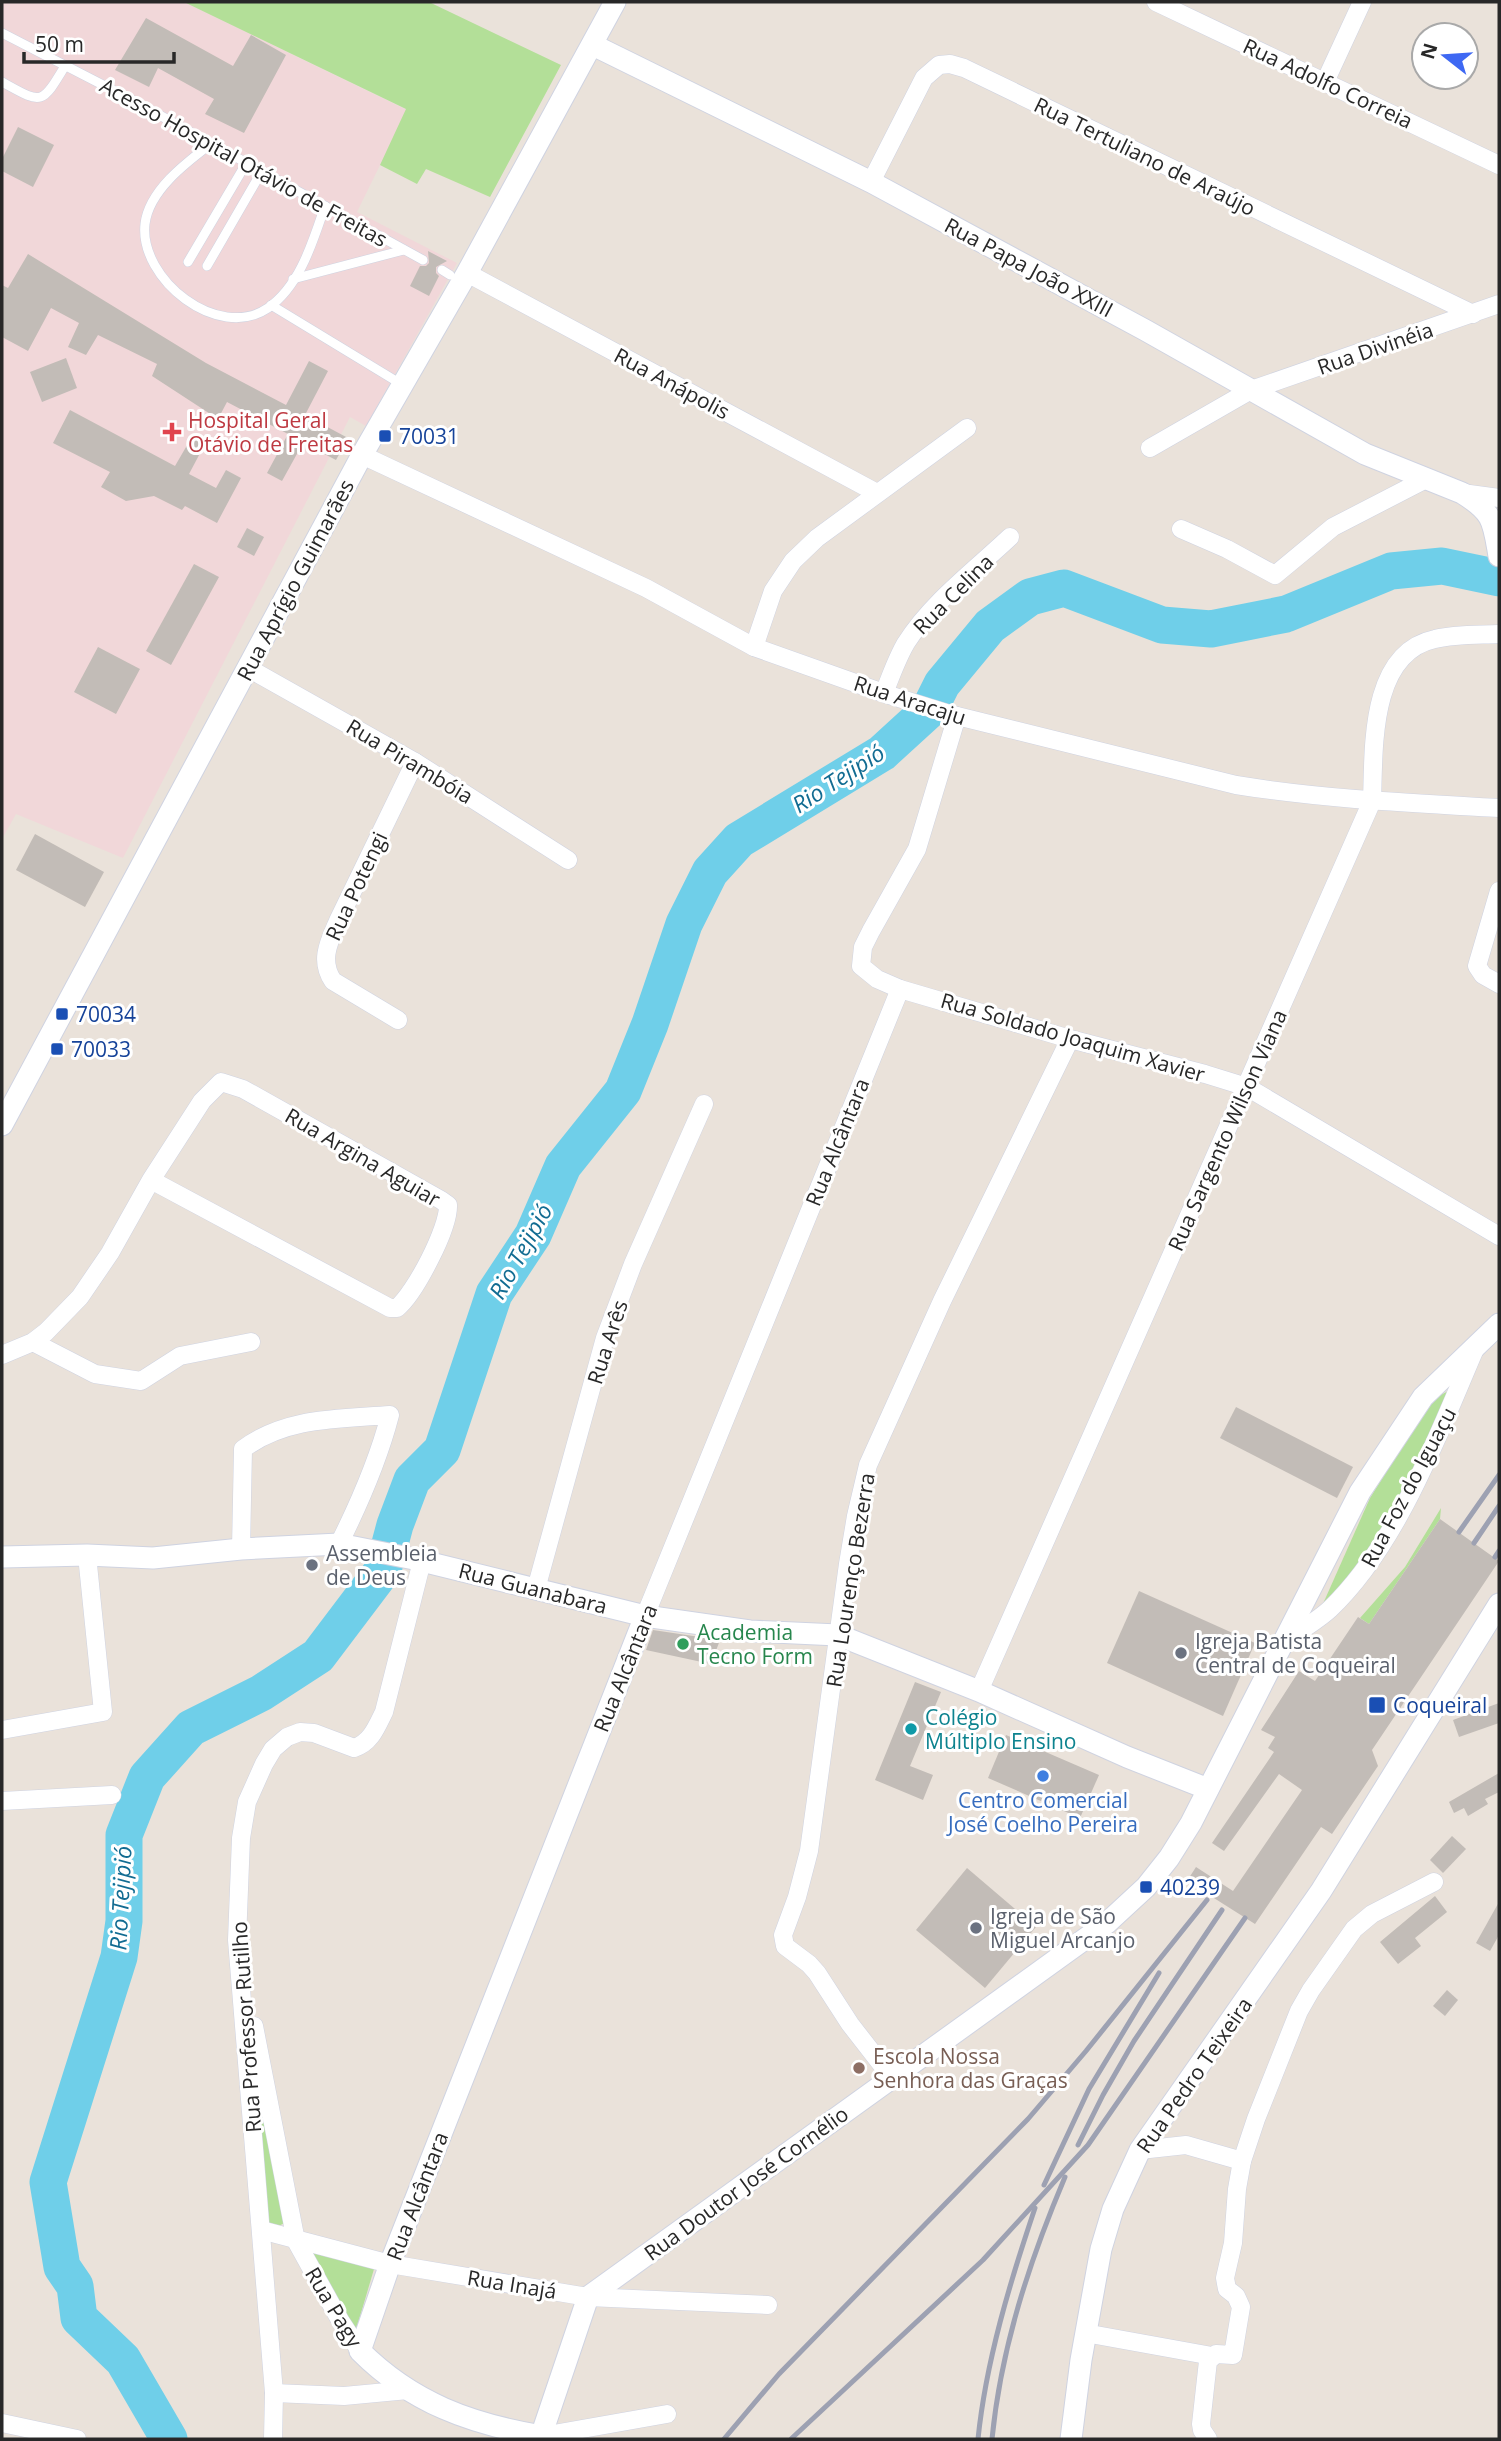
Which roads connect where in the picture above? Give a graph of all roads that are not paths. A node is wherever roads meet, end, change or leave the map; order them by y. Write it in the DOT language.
graph roads {
  1 [pos="615,2"];
  2 [pos="1156,2"];
  3 [pos="1362,2"];
  4 [pos="2,33"];
  5 [pos="593,46"];
  6 [pos="65,66"];
  7 [pos="2,82"];
  8 [pos="1325,82"];
  9 [pos="212,143"];
  10 [pos="247,162"];
  11 [pos="1499,165"];
  12 [pos="262,171"];
  13 [pos="872,182"];
  14 [pos="325,206"];
  15 [pos="404,250"];
  16 [pos="423,260"];
  17 [pos="188,262"];
  18 [pos="208,266"];
  19 [pos="455,275"];
  20 [pos="293,279"];
  21 [pos="1499,304"];
  22 [pos="271,305"];
  23 [pos="1474,314"];
  24 [pos="402,384"];
  25 [pos="1251,390"];
  26 [pos="967,428"];
  27 [pos="1150,448"];
  28 [pos="362,454"];
  29 [pos="1426,479"];
  30 [pos="1462,493"];
  31 [pos="877,494"];
  32 [pos="1499,498"];
  33 [pos="1181,528"];
  34 [pos="1010,537"];
  35 [pos="1499,556"];
  36 [pos="1499,634"];
  37 [pos="754,647"];
  38 [pos="248,668"];
  39 [pos="887,694"];
  40 [pos="955,715"];
  41 [pos="415,762"];
  42 [pos="1372,801"];
  43 [pos="1499,808"];
  44 [pos="568,860"];
  45 [pos="1499,891"];
  46 [pos="1499,985"];
  47 [pos="900,989"];
  48 [pos="398,1020"];
  49 [pos="1070,1039"];
  50 [pos="1247,1087"];
  51 [pos="704,1104"];
  52 [pos="2,1125"];
  53 [pos="151,1180"];
  54 [pos="1499,1236"];
  55 [pos="1499,1324"];
  56 [pos="33,1342"];
  57 [pos="251,1342"];
  58 [pos="1476,1345"];
  59 [pos="2,1355"];
  60 [pos="344,1545"];
  61 [pos="241,1549"];
  62 [pos="88,1555"];
  63 [pos="2,1557"];
  64 [pos="418,1560"];
  65 [pos="536,1589"];
  66 [pos="1499,1604"];
  67 [pos="645,1616"];
  68 [pos="838,1635"];
  69 [pos="1286,1640"];
  70 [pos="979,1691"];
  71 [pos="2,1730"];
  72 [pos="1208,1789"];
  73 [pos="112,1795"];
  74 [pos="2,1801"];
  75 [pos="1434,1882"];
  76 [pos="237,1940"];
  77 [pos="892,2078"];
  78 [pos="1140,2150"];
  79 [pos="1242,2161"];
  80 [pos="261,2230"];
  81 [pos="296,2241"];
  82 [pos="390,2264"];
  83 [pos="588,2297"];
  84 [pos="768,2305"];
  85 [pos="1085,2333"];
  86 [pos="360,2351"];
  87 [pos="1212,2356"];
  88 [pos="408,2390"];
  89 [pos="274,2393"];
  90 [pos="667,2414"];
  91 [pos="2,2423"];
  92 [pos="541,2437"];
  93 [pos="77,2439"];
  94 [pos="273,2439"];
  95 [pos="1071,2439"];
  96 [pos="1208,2439"];
  1 -- 5 [label="street, Rua Aprígio Guimarães"];
  2 -- 8 [label="street, Rua Adolfo Correia"];
  3 -- 8 [label="street"];
  4 -- 6 [label="lane, Acesso Hospital Otávio de Freitas"];
  5 -- 13 [label="street, Rua Papa João XXIII"];
  5 -- 19 [label="street, Rua Aprígio Guimarães"];
  6 -- 7 [label="lane"];
  6 -- 9 [label="lane, Acesso Hospital Otávio de Freitas"];
  8 -- 11 [label="street, Rua Adolfo Correia"];
  9 -- 10 [label="lane, Acesso Hospital Otávio de Freitas"];
  9 -- 22 [label="lane"];
  10 -- 12 [label="lane, Acesso Hospital Otávio de Freitas"];
  10 -- 17 [label="lane"];
  12 -- 14 [label="lane, Acesso Hospital Otávio de Freitas"];
  12 -- 18 [label="lane"];
  13 -- 23 [label="street, Rua Tertuliano de Araújo"];
  13 -- 25 [label="street, Rua Papa João XXIII"];
  14 -- 15 [label="lane, Acesso Hospital Otávio de Freitas"];
  14 -- 20 [label="lane"];
  15 -- 16 [label="lane, Acesso Hospital Otávio de Freitas"];
  15 -- 20 [label="lane"];
  19 -- 24 [label="street, Rua Aprígio Guimarães"];
  19 -- 31 [label="street, Rua Anápolis"];
  20 -- 22 [label="lane"];
  21 -- 23 [label="street, Rua Divinéia"];
  22 -- 24 [label="lane"];
  23 -- 25 [label="street, Rua Divinéia"];
  24 -- 28 [label="street, Rua Aprígio Guimarães"];
  25 -- 27 [label="street, Rua Divinéia"];
  25 -- 29 [label="street, Rua Papa João XXIII"];
  26 -- 31 [label="street"];
  28 -- 37 [label="street, Rua Aracaju"];
  28 -- 38 [label="street, Rua Aprígio Guimarães"];
  29 -- 30 [label="street, Rua Papa João XXIII"];
  29 -- 33 [label="street"];
  30 -- 32 [label="street, Rua Papa João XXIII"];
  30 -- 35 [label="street, Rua Papa João XXIII"];
  31 -- 37 [label="street"];
  34 -- 39 [label="street, Rua Celina"];
  36 -- 42 [label="street, Rua Sargento Wilson Viana"];
  37 -- 39 [label="street, Rua Aracaju"];
  38 -- 41 [label="street, Rua Pirambóia"];
  38 -- 52 [label="street, Rua Aprígio Guimarães"];
  39 -- 40 [label="street, Rua Aracaju"];
  40 -- 42 [label="street, Rua Aracaju"];
  40 -- 47 [label="street, Rua Soldado Joaquim Xavier"];
  41 -- 44 [label="street, Rua Pirambóia"];
  41 -- 48 [label="street, Rua Potengi"];
  42 -- 43 [label="street, Rua Aracaju"];
  42 -- 50 [label="street, Rua Sargento Wilson Viana"];
  45 -- 46 [label="street"];
  47 -- 49 [label="street, Rua Soldado Joaquim Xavier"];
  47 -- 67 [label="street, Rua Alcântara"];
  49 -- 50 [label="street, Rua Soldado Joaquim Xavier"];
  49 -- 68 [label="street, Rua Lourenço Bezerra"];
  50 -- 54 [label="street, Rua Soldado Joaquim Xavier"];
  50 -- 70 [label="street, Rua Sargento Wilson Viana"];
  51 -- 65 [label="street, Rua Arês"];
  53 -- 53 [label="street, Rua Argina Aguiar"];
  53 -- 56 [label="street, Rua Argina Aguiar"];
  55 -- 58 [label="street, Rua Doutor José Cornélio"];
  56 -- 57 [label="street"];
  56 -- 59 [label="street, Rua Argina Aguiar"];
  58 -- 69 [label="street, Rua Doutor José Cornélio"];
  58 -- 69 [label="street, Rua Foz do Iguaçu"];
  60 -- 61 [label="street"];
  60 -- 61 [label="street"];
  60 -- 64 [label="street, Rua Guanabara"];
  61 -- 62 [label="street"];
  62 -- 63 [label="street"];
  62 -- 71 [label="street"];
  64 -- 65 [label="street, Rua Guanabara"];
  64 -- 76 [label="street, Rua Professor Rutilho"];
  65 -- 67 [label="street, Rua Guanabara"];
  66 -- 78 [label="street, Rua Pedro Teixeira"];
  67 -- 68 [label="street, Rua Guanabara"];
  67 -- 82 [label="street, Rua Alcântara"];
  68 -- 70 [label="street, Rua Guanabara"];
  68 -- 77 [label="street, Rua Lourenço Bezerra"];
  69 -- 72 [label="street, Rua Doutor José Cornélio"];
  70 -- 72 [label="street, Rua Guanabara"];
  72 -- 77 [label="street, Rua Doutor José Cornélio"];
  73 -- 74 [label="street"];
  75 -- 79 [label="street"];
  76 -- 80 [label="street, Rua Professor Rutilho"];
  76 -- 81 [label="street, Rua Pagy"];
  77 -- 83 [label="street, Rua Doutor José Cornélio"];
  78 -- 79 [label="street"];
  78 -- 85 [label="street, Rua Pedro Teixeira"];
  79 -- 87 [label="street"];
  80 -- 81 [label="street, Rua Inajá"];
  80 -- 89 [label="street, Rua Professor Rutilho"];
  81 -- 82 [label="street, Rua Inajá"];
  81 -- 86 [label="street, Rua Pagy"];
  82 -- 83 [label="street, Rua Inajá"];
  82 -- 86 [label="street, Rua Alcântara"];
  83 -- 84 [label="street, Rua Inajá"];
  83 -- 92 [label="street"];
  85 -- 87 [label="street"];
  85 -- 95 [label="street, Rua Pedro Teixeira"];
  86 -- 88 [label="street, Rua Pagy"];
  87 -- 96 [label="street"];
  88 -- 89 [label="street"];
  88 -- 92 [label="street, Rua Pagy"];
  89 -- 94 [label="street, Rua Professor Rutilho"];
  90 -- 92 [label="street, Rua Pagy"];
  91 -- 93 [label="street"];
}
